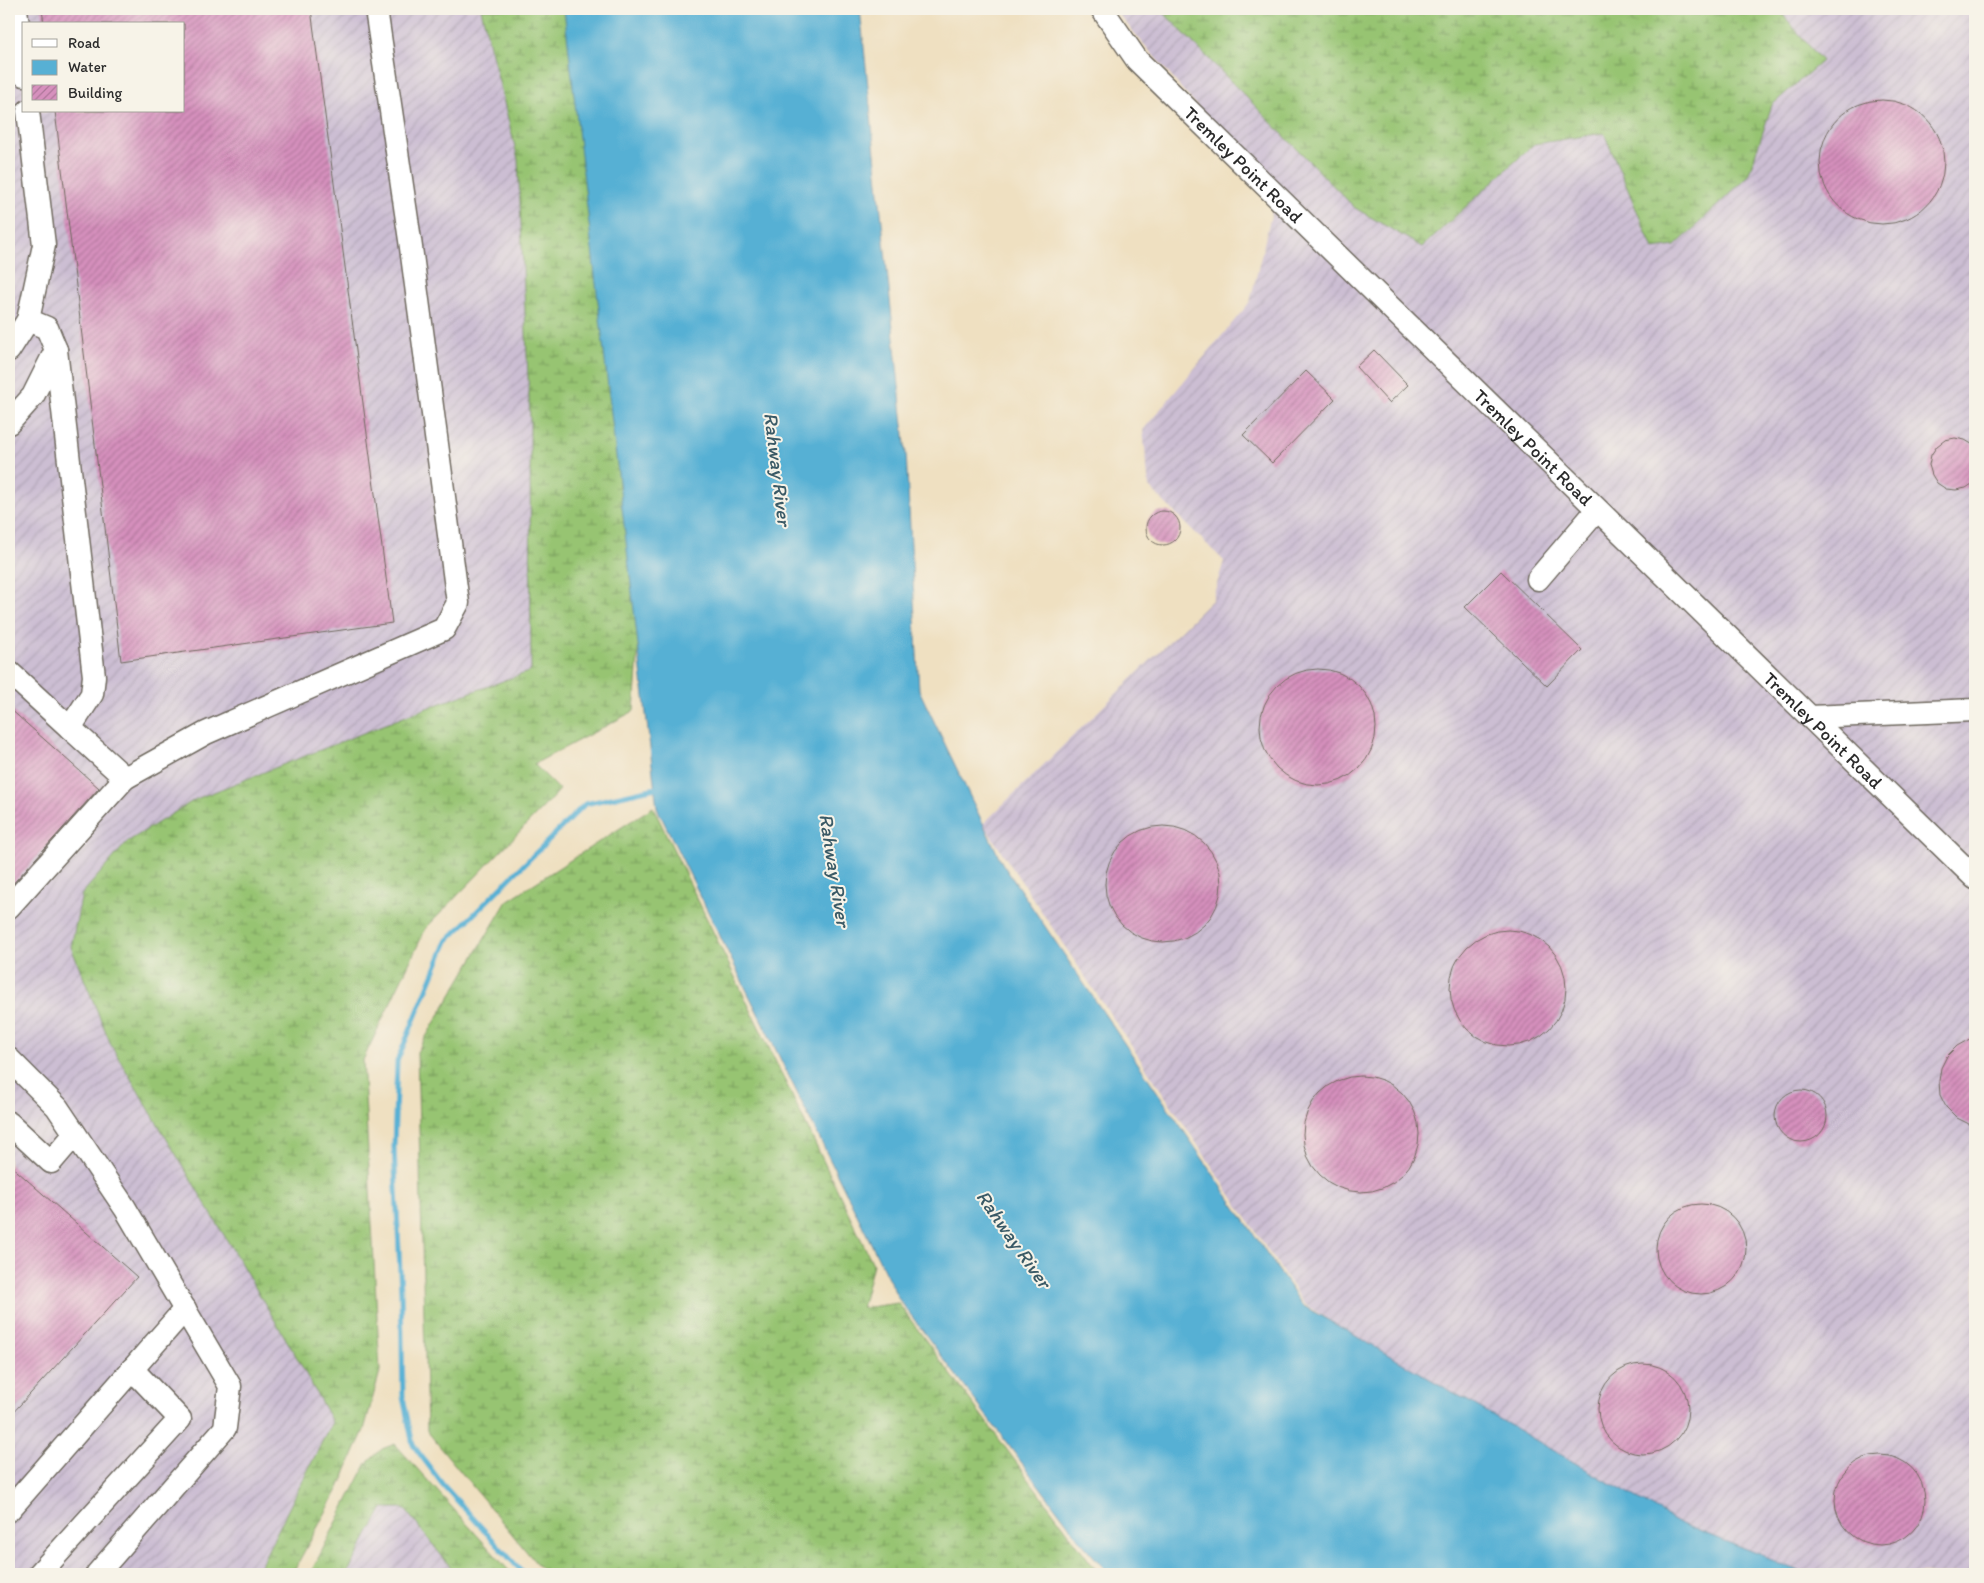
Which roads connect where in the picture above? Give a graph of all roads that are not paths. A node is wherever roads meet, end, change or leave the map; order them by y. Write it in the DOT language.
graph roads {
  1 [pos="16,9"];
  2 [pos="376,9"];
  3 [pos="1102,9"];
  4 [pos="22,58"];
  5 [pos="28,112"];
  6 [pos="28,320"];
  7 [pos="9,350"];
  8 [pos="56,350"];
  9 [pos="9,423"];
  10 [pos="1598,510"];
  11 [pos="1538,579"];
  12 [pos="9,672"];
  13 [pos="1975,710"];
  14 [pos="1810,717"];
  15 [pos="70,728"];
  16 [pos="125,778"];
  17 [pos="1975,878"];
  18 [pos="9,906"];
  19 [pos="9,1059"];
  20 [pos="9,1123"];
  21 [pos="75,1134"];
  22 [pos="185,1309"];
  23 [pos="132,1369"];
  24 [pos="9,1510"];
  25 [pos="39,1574"];
  26 [pos="97,1574"];
  1 -- 4 [label="street"];
  2 -- 16 [label="street"];
  3 -- 10 [label="street, Tremley Point Road"];
  5 -- 6 [label="street"];
  6 -- 7 [label="street"];
  6 -- 8 [label="street"];
  8 -- 9 [label="street"];
  8 -- 15 [label="street"];
  10 -- 11 [label="street"];
  10 -- 14 [label="street, Tremley Point Road"];
  12 -- 15 [label="street"];
  13 -- 14 [label="street"];
  14 -- 17 [label="street, Tremley Point Road"];
  15 -- 16 [label="street"];
  16 -- 18 [label="street"];
  19 -- 21 [label="street"];
  20 -- 21 [label="street"];
  21 -- 22 [label="street"];
  22 -- 23 [label="street"];
  22 -- 26 [label="street"];
  23 -- 24 [label="street"];
  23 -- 25 [label="street"];
}
